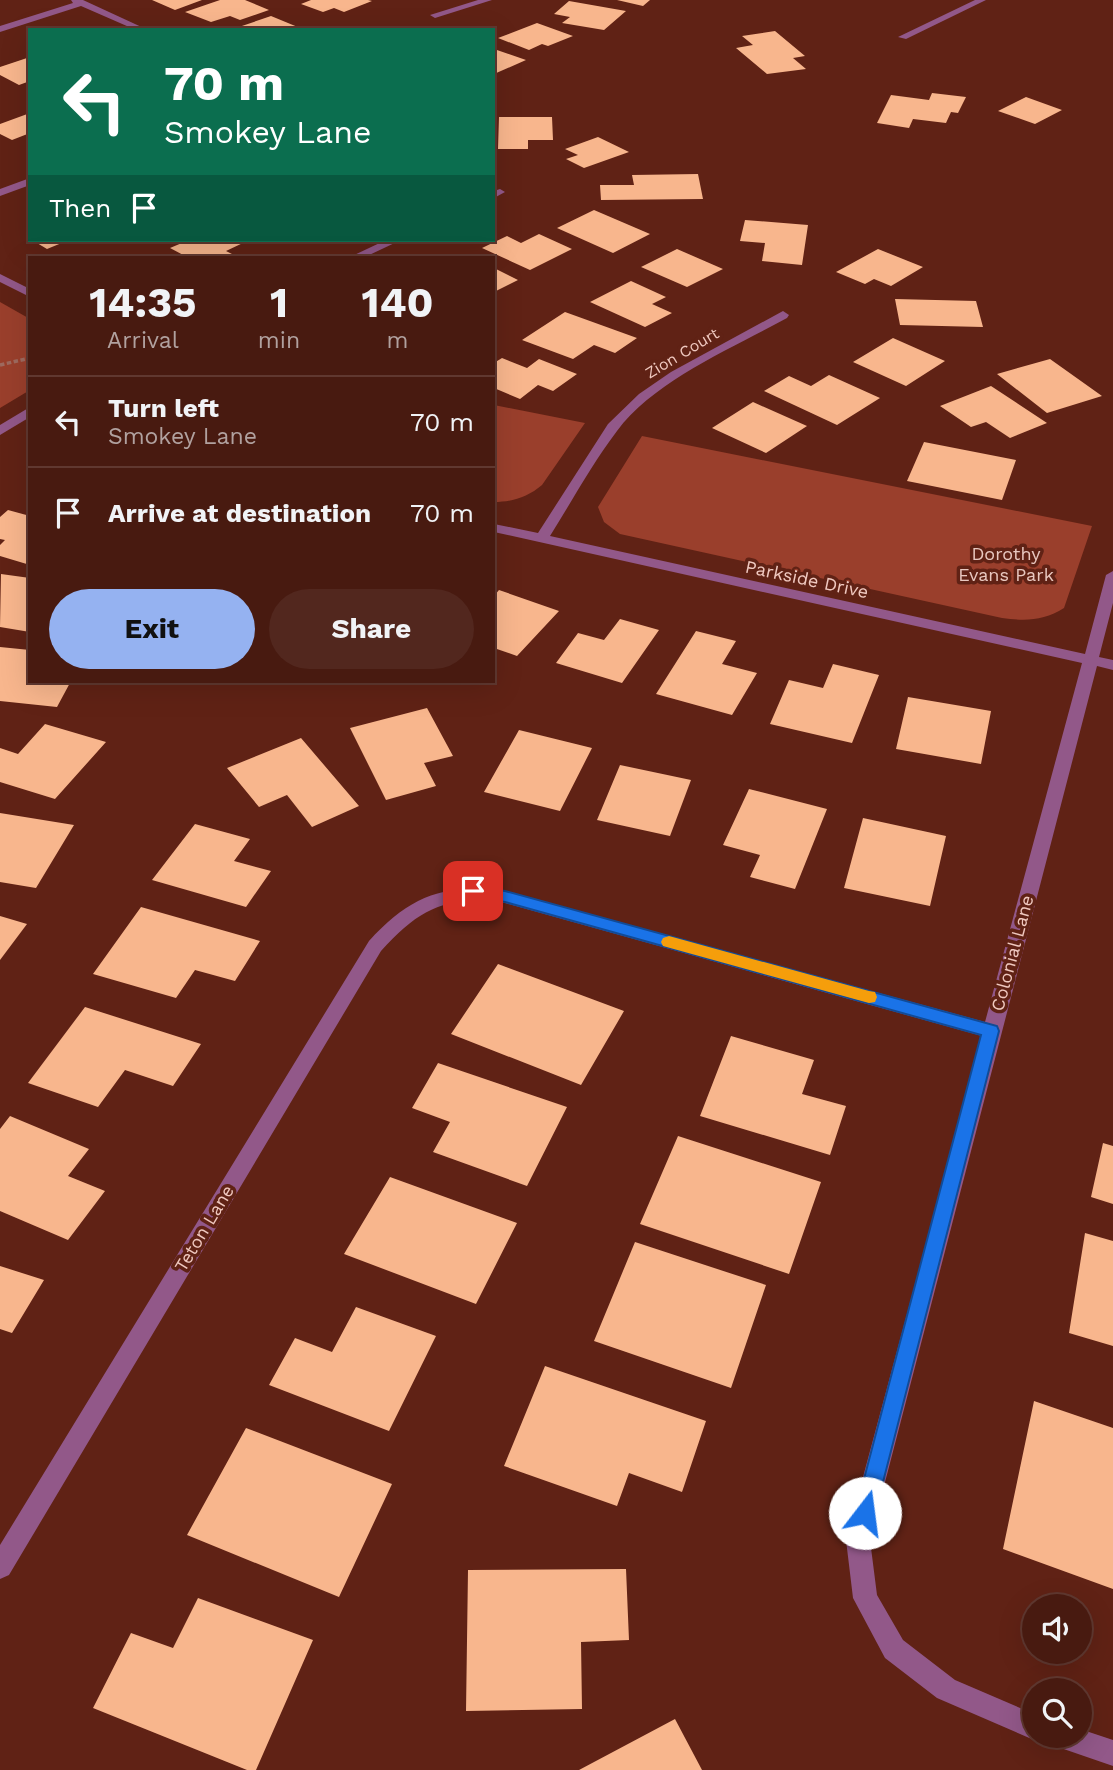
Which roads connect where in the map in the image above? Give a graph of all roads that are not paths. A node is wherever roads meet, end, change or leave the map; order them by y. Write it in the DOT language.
graph roads {
  1 [pos="488,0"];
  2 [pos="982,0"];
  3 [pos="78,1"];
  4 [pos="435,15"];
  5 [pos="139,28"];
  6 [pos="0,29"];
  7 [pos="903,37"];
  8 [pos="28,182"];
  9 [pos="0,193"];
  10 [pos="390,242"];
  11 [pos="358,256"];
  12 [pos="0,277"];
  13 [pos="28,293"];
  14 [pos="783,315"];
  15 [pos="28,412"];
  16 [pos="0,431"];
  17 [pos="495,528"];
  18 [pos="541,540"];
  19 [pos="1113,575"];
  20 [pos="1091,660"];
  21 [pos="1113,665"];
  22 [pos="991,1031"];
  23 [pos="0,1567"];
  24 [pos="1022,1722"];
  25 [pos="1092,1746"];
  26 [pos="1113,1753"];
  1 -- 4 [label="street"];
  2 -- 7 [label="street"];
  3 -- 5 [label="street"];
  3 -- 6 [label="street"];
  8 -- 9 [label="street"];
  10 -- 11 [label="street"];
  12 -- 13 [label="street"];
  14 -- 18 [label="street, Zion Court"];
  15 -- 16 [label="street"];
  17 -- 18 [label="street, Parkside Drive"];
  18 -- 20 [label="street, Parkside Drive"];
  19 -- 20 [label="street, Colonial Lane"];
  20 -- 21 [label="street, Parkside Drive"];
  20 -- 22 [label="street, Colonial Lane"];
  22 -- 23 [label="street, Teton Lane"];
  22 -- 24 [label="street, Colonial Lane"];
  25 -- 26 [label="street"];
}
